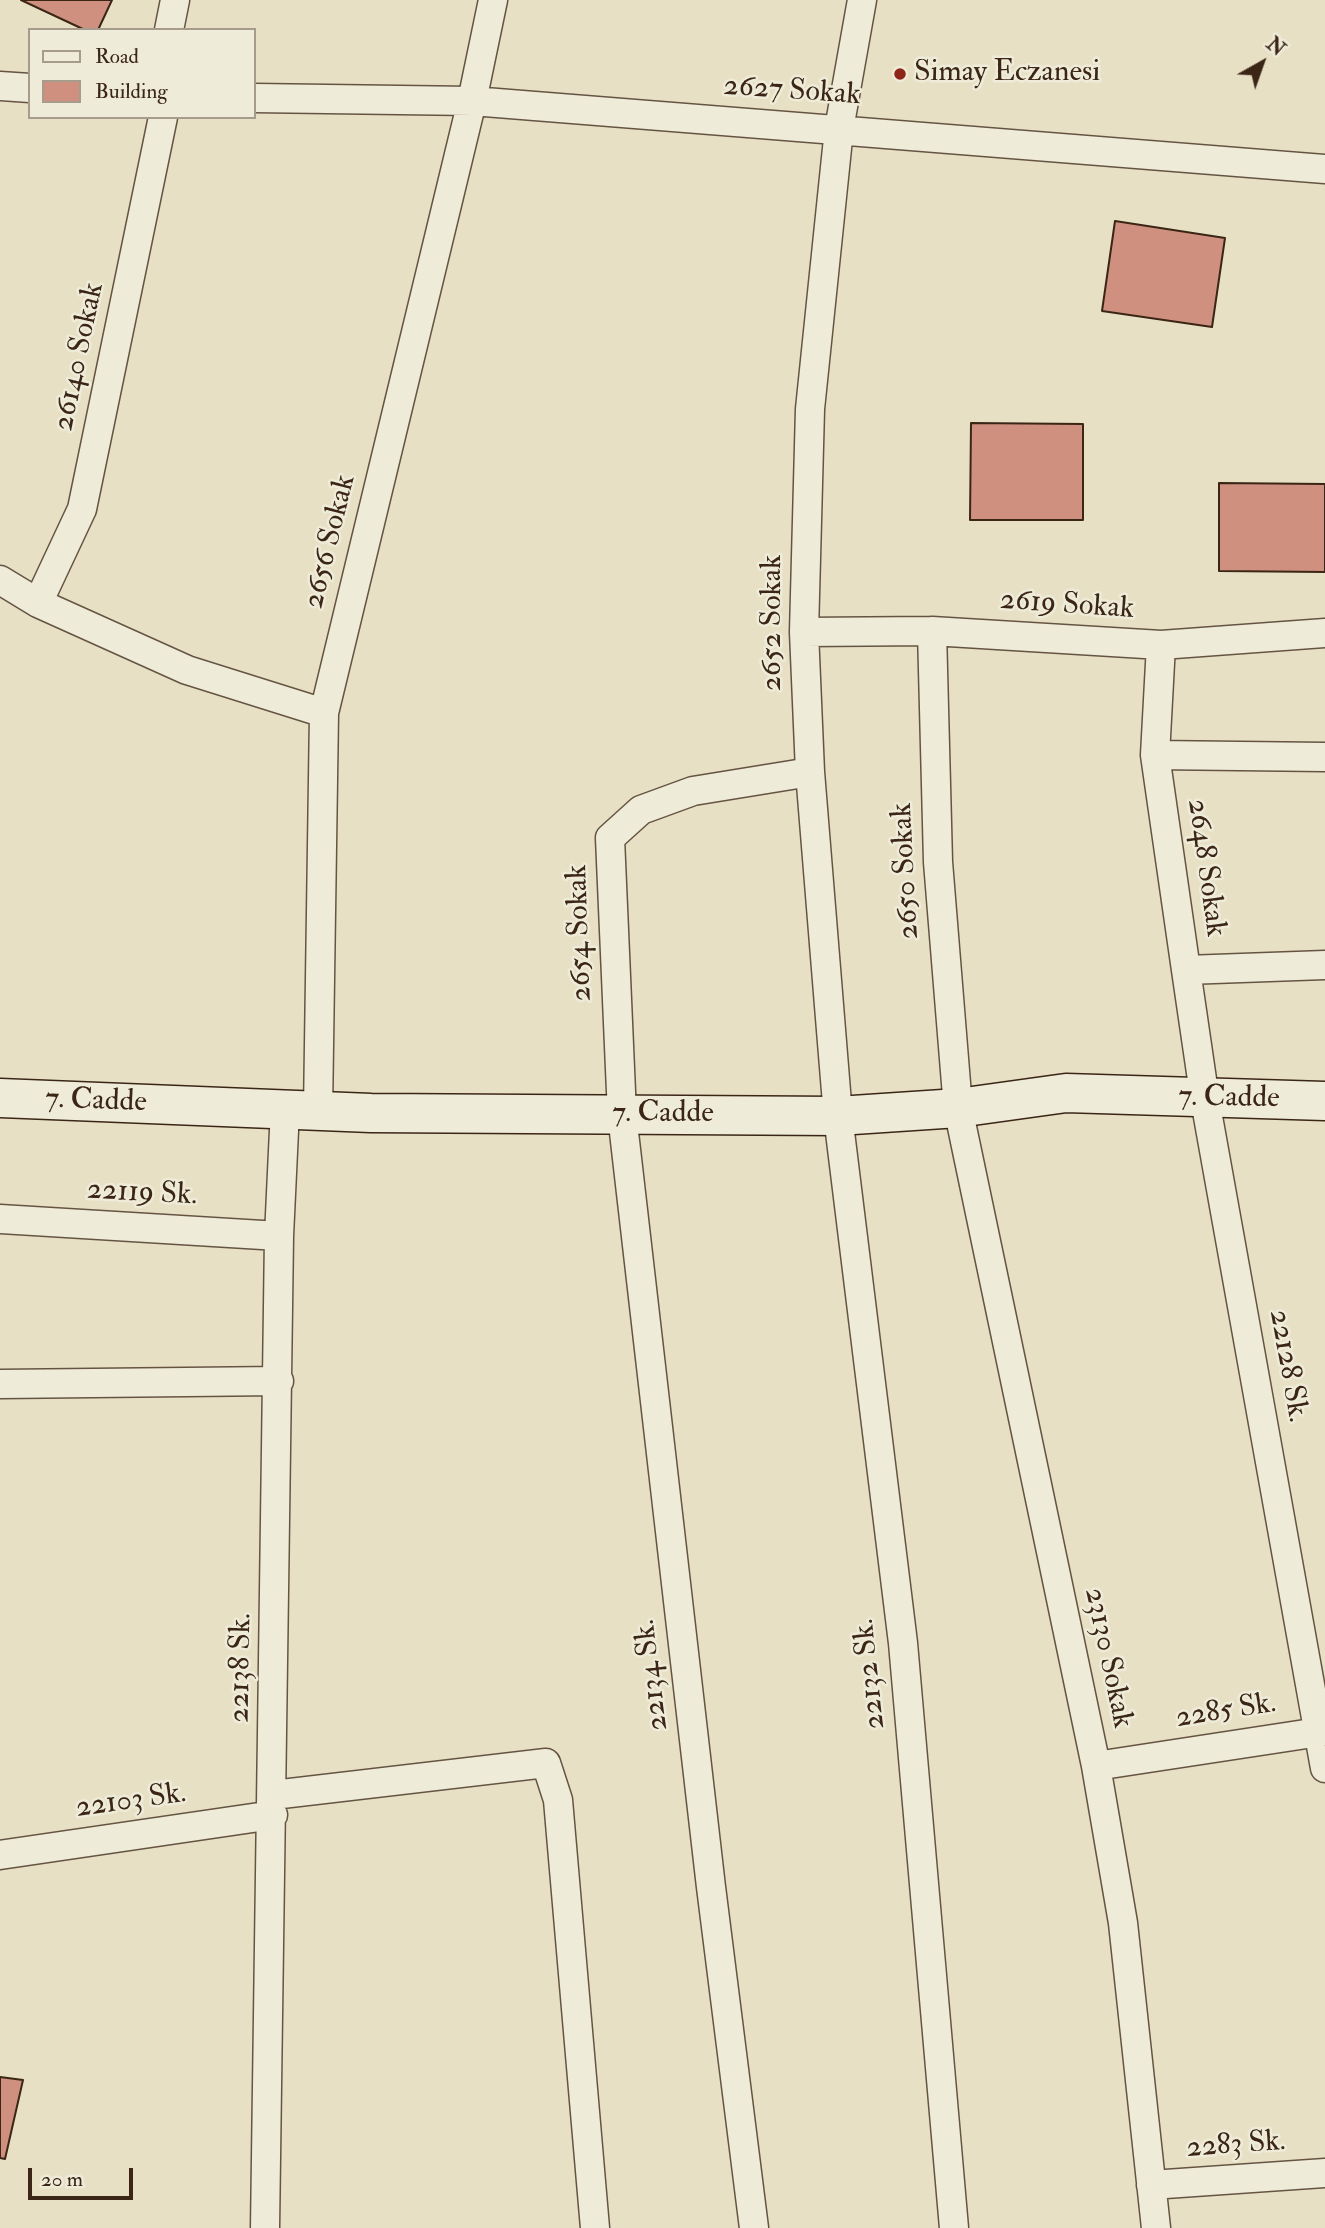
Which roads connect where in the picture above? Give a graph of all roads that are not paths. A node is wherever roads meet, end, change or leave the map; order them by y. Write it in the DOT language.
graph roads {
  1 [pos="175,0"];
  2 [pos="493,0"];
  3 [pos="862,0"];
  4 [pos="169,28"];
  5 [pos="0,86"];
  6 [pos="28,88"];
  7 [pos="256,98"];
  8 [pos="472,101"];
  9 [pos="163,119"];
  10 [pos="839,129"];
  11 [pos="1325,169"];
  12 [pos="0,580"];
  13 [pos="38,603"];
  14 [pos="932,631"];
  15 [pos="804,632"];
  16 [pos="1325,633"];
  17 [pos="1161,645"];
  18 [pos="324,713"];
  19 [pos="1155,755"];
  20 [pos="1325,757"];
  21 [pos="810,772"];
  22 [pos="1325,965"];
  23 [pos="1186,971"];
  24 [pos="0,1098"];
  25 [pos="1205,1100"];
  26 [pos="1325,1101"];
  27 [pos="958,1108"];
  28 [pos="301,1110"];
  29 [pos="622,1115"];
  30 [pos="838,1116"];
  31 [pos="0,1219"];
  32 [pos="279,1236"];
  33 [pos="279,1381"];
  34 [pos="0,1384"];
  35 [pos="1322,1731"];
  36 [pos="1096,1766"];
  37 [pos="1325,1768"];
  38 [pos="273,1805"];
  39 [pos="0,1855"];
  40 [pos="1325,2173"];
  41 [pos="1151,2185"];
  42 [pos="265,2228"];
  43 [pos="595,2228"];
  44 [pos="754,2228"];
  45 [pos="954,2228"];
  46 [pos="1156,2228"];
  1 -- 4 [label="street"];
  2 -- 8 [label="street, 2656 Sokak"];
  3 -- 10 [label="street, 2652 Sokak"];
  5 -- 6 [label="street"];
  7 -- 8 [label="street, 2627 Sokak"];
  8 -- 10 [label="street, 2627 Sokak"];
  8 -- 18 [label="street, 2656 Sokak"];
  9 -- 13 [label="street, 26140 Sokak"];
  10 -- 11 [label="street, 2627 Sokak"];
  10 -- 15 [label="street, 2652 Sokak"];
  12 -- 13 [label="street"];
  13 -- 18 [label="street"];
  14 -- 15 [label="street, 2619 Sokak"];
  14 -- 17 [label="street, 2619 Sokak"];
  14 -- 27 [label="street, 2650 Sokak"];
  15 -- 21 [label="street, 2652 Sokak"];
  16 -- 17 [label="street, 2619 Sokak"];
  17 -- 19 [label="street, 2648 Sokak"];
  18 -- 28 [label="street, 2656 Sokak"];
  19 -- 20 [label="street"];
  19 -- 23 [label="street, 2648 Sokak"];
  21 -- 29 [label="street, 2654 Sokak"];
  21 -- 30 [label="street, 2652 Sokak"];
  22 -- 23 [label="street"];
  23 -- 25 [label="street, 2648 Sokak"];
  24 -- 28 [label="street, 7. Cadde"];
  25 -- 26 [label="street, 7. Cadde"];
  25 -- 27 [label="street, 7. Cadde"];
  25 -- 35 [label="street, 22128 Sk."];
  27 -- 30 [label="street, 7. Cadde"];
  27 -- 36 [label="street, 23130 Sokak"];
  28 -- 29 [label="street, 7. Cadde"];
  28 -- 32 [label="street, 22138 Sk."];
  29 -- 30 [label="street, 7. Cadde"];
  29 -- 44 [label="street, 22134 Sk."];
  30 -- 45 [label="street, 22132 Sk."];
  31 -- 32 [label="street, 22119 Sk."];
  32 -- 33 [label="street, 22138 Sk."];
  33 -- 34 [label="street"];
  33 -- 38 [label="street, 22138 Sk."];
  35 -- 36 [label="street, 2285 Sk."];
  35 -- 37 [label="street, 22128 Sk."];
  36 -- 41 [label="street, 23130 Sokak"];
  38 -- 39 [label="street, 22103 Sk."];
  38 -- 42 [label="street, 22138 Sk."];
  38 -- 43 [label="street, 22103 Sk."];
  40 -- 41 [label="street, 2283 Sk."];
  41 -- 46 [label="street, 23130 Sokak"];
}
